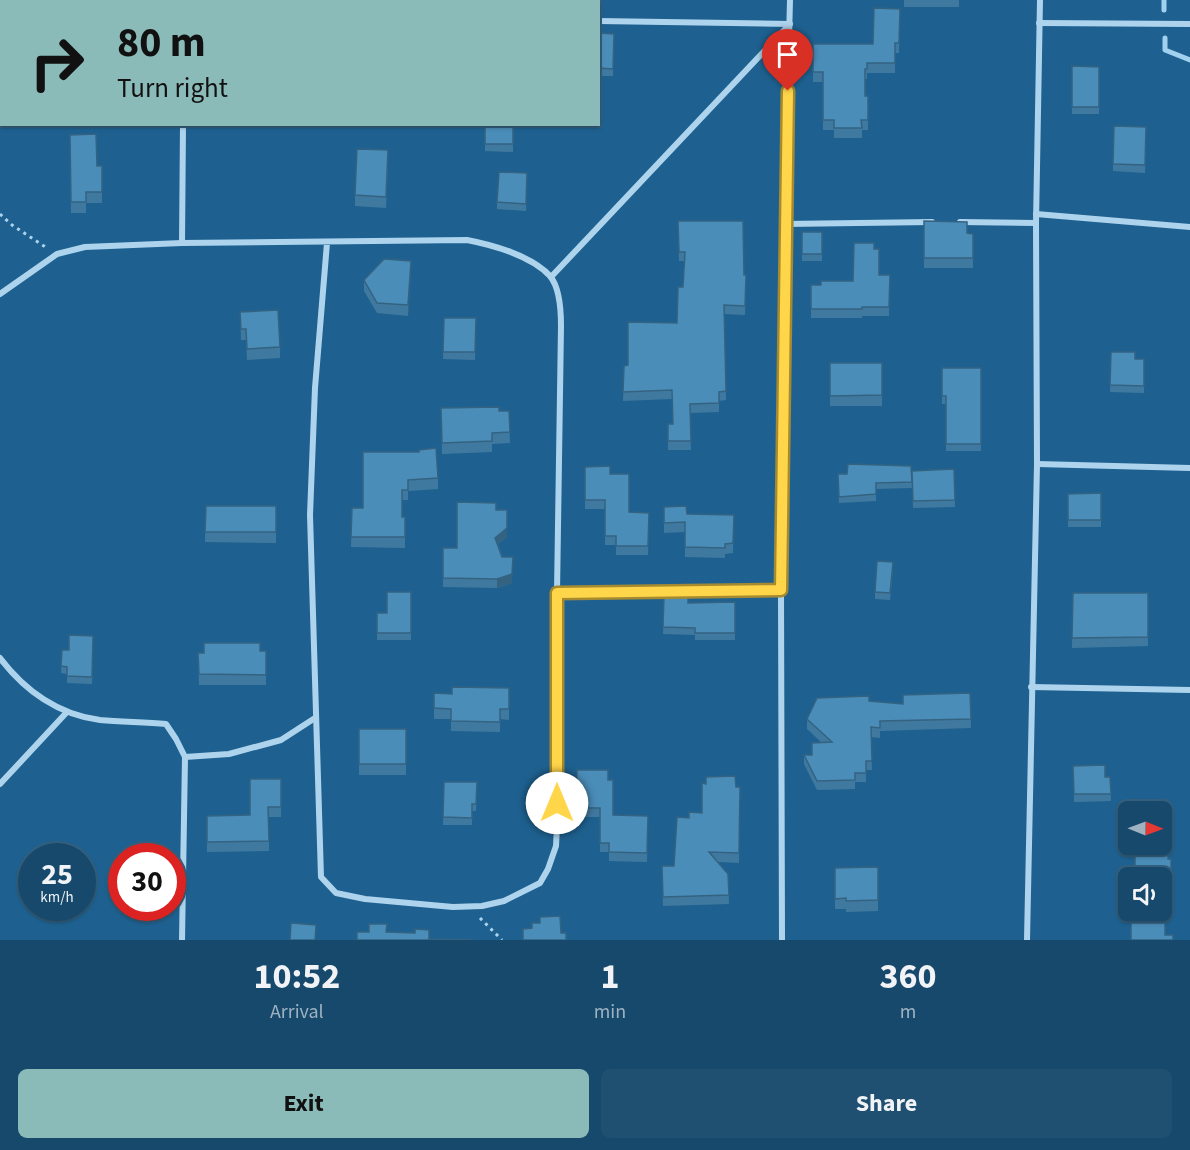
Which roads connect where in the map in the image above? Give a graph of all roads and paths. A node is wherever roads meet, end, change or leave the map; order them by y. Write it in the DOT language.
graph roads {
  1 [pos="790,0"];
  2 [pos="1040,0"];
  3 [pos="600,21"];
  4 [pos="1039,23"];
  5 [pos="790,24"];
  6 [pos="1190,24"];
  7 [pos="183,126"];
  8 [pos="0,214"];
  9 [pos="1036,214"];
  10 [pos="944,222"];
  11 [pos="955,222"];
  12 [pos="1036,223"];
  13 [pos="785,224"];
  14 [pos="1190,227"];
  15 [pos="182,243"];
  16 [pos="327,243"];
  17 [pos="57,254"];
  18 [pos="551,277"];
  19 [pos="0,294"];
  20 [pos="1037,464"];
  21 [pos="1190,468"];
  22 [pos="781,590"];
  23 [pos="557,593"];
  24 [pos="0,658"];
  25 [pos="1031,687"];
  26 [pos="1190,690"];
  27 [pos="67,712"];
  28 [pos="315,718"];
  29 [pos="184,757"];
  30 [pos="0,784"];
  31 [pos="468,906"];
  32 [pos="182,940"];
  33 [pos="502,940"];
  34 [pos="782,940"];
  35 [pos="1026,940"];
  1 -- 5 [label="street"];
  2 -- 4 [label="street"];
  3 -- 5 [label="street"];
  4 -- 6 [label="street"];
  4 -- 9 [label="street"];
  5 -- 13 [label="street"];
  5 -- 18 [label="street"];
  7 -- 15 [label="street"];
  8 -- 17 [label="path"];
  9 -- 12 [label="street"];
  9 -- 14 [label="street"];
  10 -- 13 [label="street"];
  11 -- 12 [label="street"];
  12 -- 20 [label="street"];
  13 -- 22 [label="street"];
  15 -- 16 [label="street"];
  15 -- 17 [label="street"];
  16 -- 18 [label="street"];
  16 -- 28 [label="street"];
  17 -- 19 [label="street"];
  18 -- 23 [label="street"];
  20 -- 21 [label="street"];
  20 -- 25 [label="street"];
  22 -- 23 [label="street"];
  22 -- 34 [label="street"];
  23 -- 31 [label="street"];
  24 -- 27 [label="street"];
  25 -- 26 [label="street"];
  25 -- 35 [label="street"];
  27 -- 29 [label="street"];
  27 -- 30 [label="street"];
  28 -- 29 [label="street"];
  28 -- 31 [label="street"];
  29 -- 32 [label="street"];
  31 -- 33 [label="path"];
}
